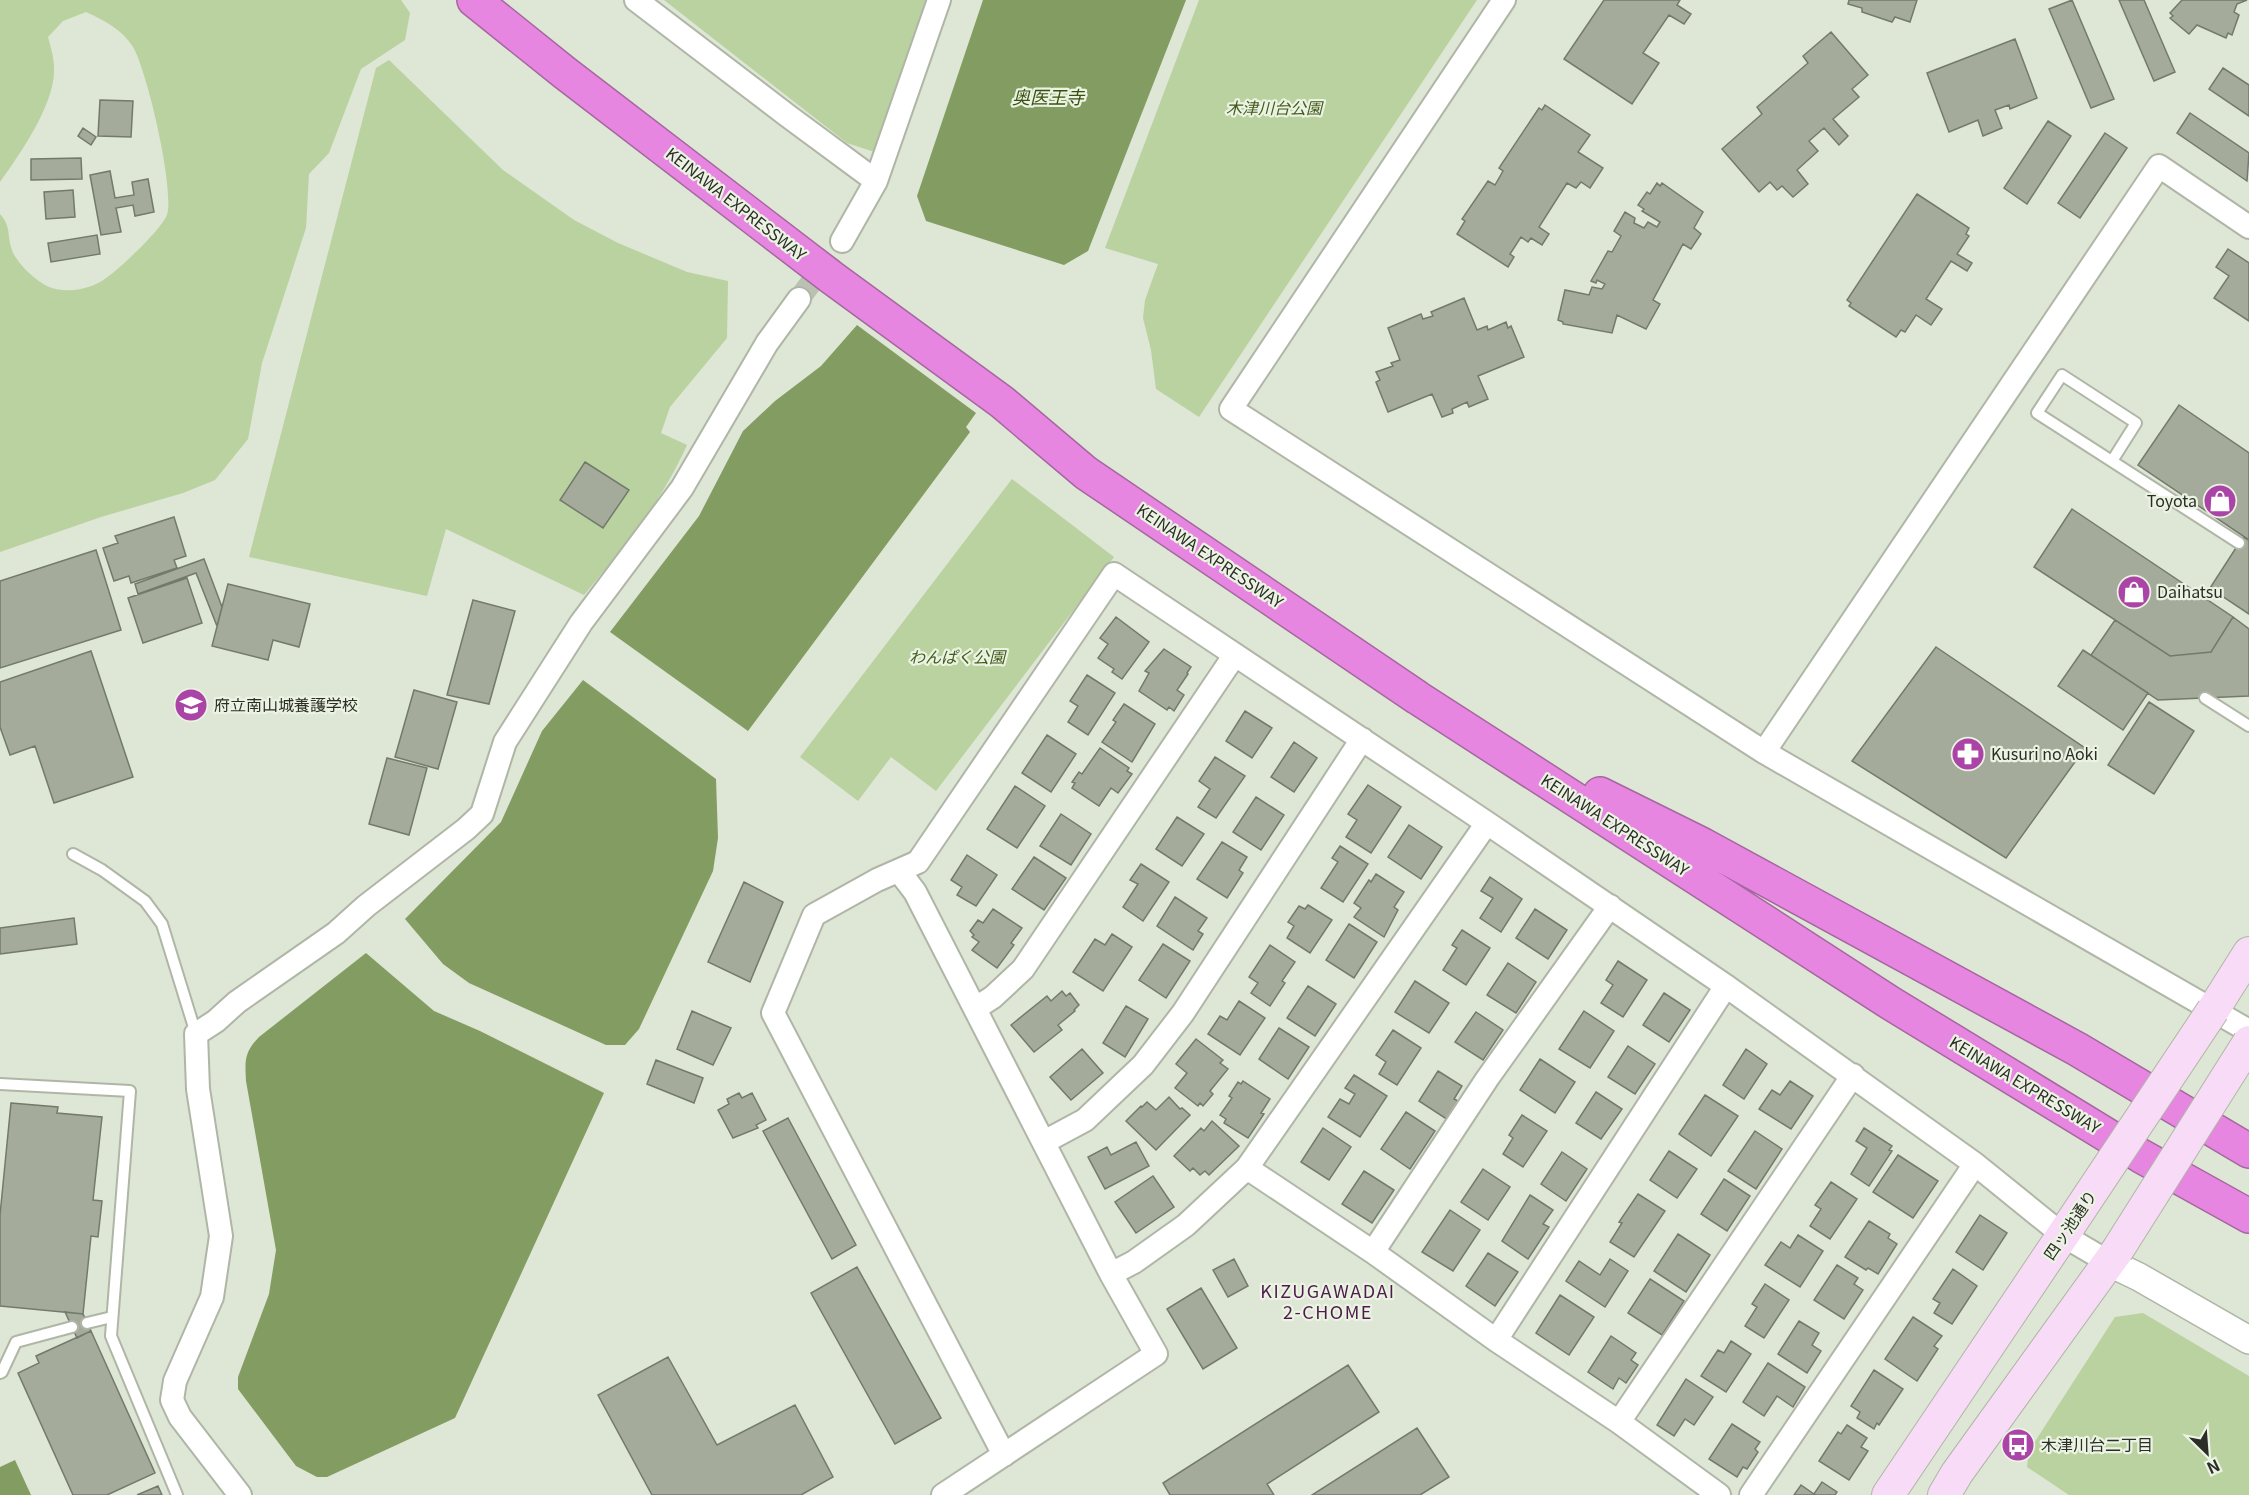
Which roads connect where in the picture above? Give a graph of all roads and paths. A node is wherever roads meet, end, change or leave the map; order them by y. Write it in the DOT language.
graph roads {
  1 [pos="474,0"];
  2 [pos="636,0"];
  3 [pos="939,0"];
  4 [pos="1504,0"];
  5 [pos="490,10"];
  6 [pos="876,181"];
  7 [pos="2249,227"];
  8 [pos="842,241"];
  9 [pos="799,299"];
  10 [pos="1002,402"];
  11 [pos="2112,461"];
  12 [pos="2239,543"];
  13 [pos="1234,656"];
  14 [pos="2205,698"];
  15 [pos="2249,726"];
  16 [pos="1362,739"];
  17 [pos="1764,752"];
  18 [pos="1590,789"];
  19 [pos="1487,823"];
  20 [pos="73,854"];
  21 [pos="899,871"];
  22 [pos="1610,906"];
  23 [pos="2249,953"];
  24 [pos="1726,986"];
  25 [pos="976,1008"];
  26 [pos="2213,1010"];
  27 [pos="2249,1031"];
  28 [pos="196,1034"];
  29 [pos="2249,1042"];
  30 [pos="1853,1075"];
  31 [pos="0,1084"];
  32 [pos="1044,1142"];
  33 [pos="2249,1151"];
  34 [pos="1975,1164"];
  35 [pos="1247,1168"];
  36 [pos="2249,1196"];
  37 [pos="2249,1218"];
  38 [pos="2067,1230"];
  39 [pos="1373,1252"];
  40 [pos="2114,1257"];
  41 [pos="1111,1274"];
  42 [pos="112,1317"];
  43 [pos="87,1323"];
  44 [pos="72,1327"];
  45 [pos="1496,1340"];
  46 [pos="2249,1340"];
  47 [pos="0,1373"];
  48 [pos="1619,1422"];
  49 [pos="1004,1455"];
  50 [pos="177,1495"];
  51 [pos="240,1495"];
  52 [pos="943,1495"];
  53 [pos="1719,1495"];
  54 [pos="1751,1495"];
  55 [pos="1888,1495"];
  56 [pos="1944,1495"];
  1 -- 5 [label="highway, KEINAWA EXPRESSWAY"];
  2 -- 6 [label="street"];
  3 -- 6 [label="street"];
  4 -- 17 [label="street"];
  5 -- 10 [label="highway, KEINAWA EXPRESSWAY"];
  6 -- 8 [label="street"];
  7 -- 17 [label="street"];
  9 -- 28 [label="street"];
  10 -- 18 [label="highway, KEINAWA EXPRESSWAY"];
  10 -- 37 [label="highway, KEINAWA EXPRESSWAY"];
  11 -- 11 [label="lane"];
  11 -- 12 [label="lane"];
  13 -- 16 [label="street"];
  13 -- 21 [label="street"];
  13 -- 25 [label="street"];
  14 -- 15 [label="lane"];
  16 -- 19 [label="street"];
  16 -- 32 [label="street"];
  17 -- 26 [label="street"];
  18 -- 33 [label="highway"];
  18 -- 36 [label="highway, KEINAWA EXPRESSWAY"];
  19 -- 22 [label="street"];
  19 -- 35 [label="street"];
  20 -- 28 [label="lane"];
  21 -- 25 [label="street"];
  21 -- 49 [label="street"];
  22 -- 24 [label="street"];
  22 -- 39 [label="street"];
  23 -- 26 [label="main road, 四ッ池通り"];
  24 -- 30 [label="street"];
  24 -- 45 [label="street"];
  25 -- 32 [label="street"];
  26 -- 27 [label="street"];
  26 -- 38 [label="main road, 四ッ池通り, bridge"];
  28 -- 51 [label="street"];
  29 -- 40 [label="main road, bridge"];
  30 -- 34 [label="street"];
  30 -- 48 [label="street"];
  31 -- 42 [label="lane"];
  32 -- 41 [label="street"];
  34 -- 38 [label="street"];
  34 -- 54 [label="street"];
  35 -- 39 [label="street"];
  35 -- 41 [label="street"];
  38 -- 40 [label="street"];
  38 -- 55 [label="main road, 四ッ池通り"];
  39 -- 45 [label="street"];
  40 -- 46 [label="street"];
  40 -- 56 [label="main road"];
  41 -- 49 [label="street"];
  42 -- 43 [label="lane"];
  42 -- 50 [label="lane"];
  44 -- 47 [label="lane"];
  45 -- 48 [label="street"];
  48 -- 53 [label="street"];
  49 -- 52 [label="street"];
}
